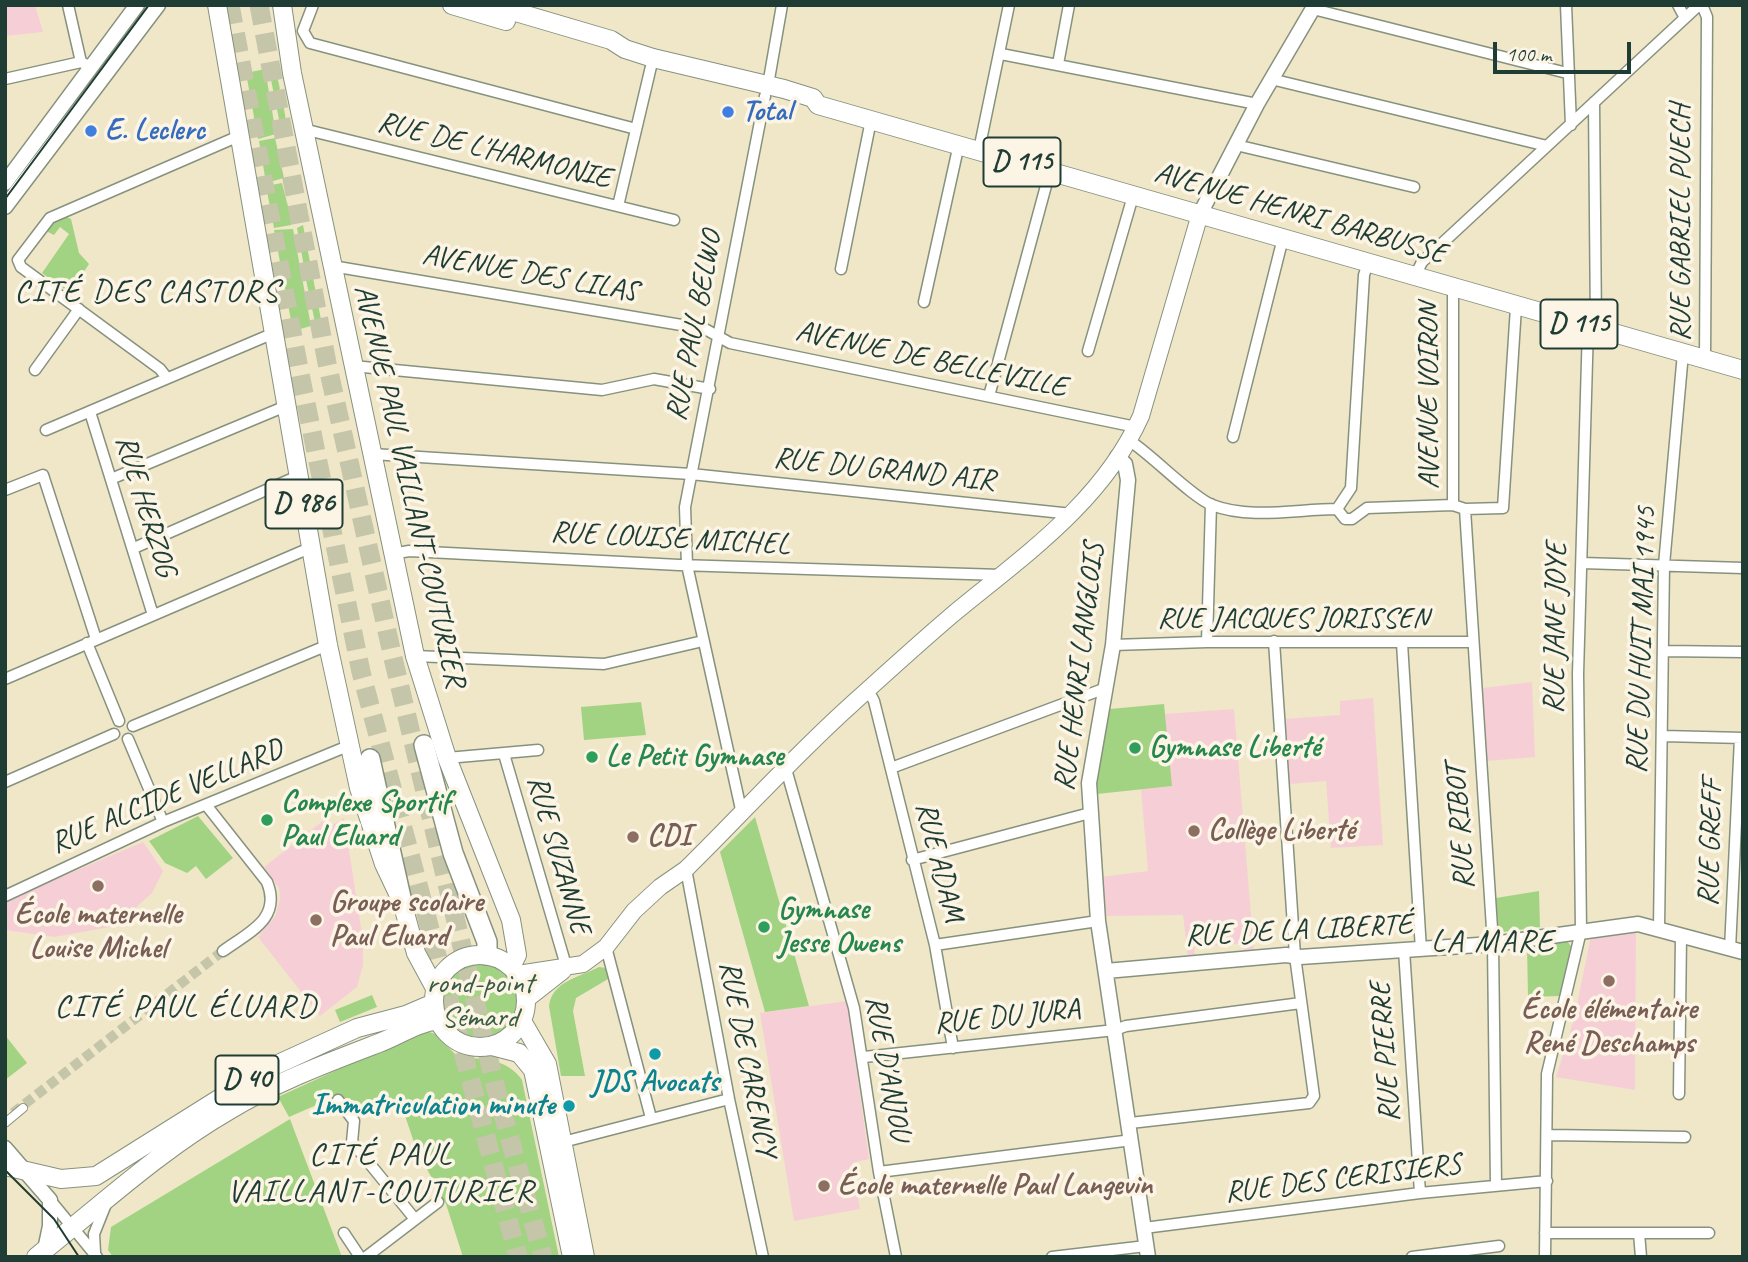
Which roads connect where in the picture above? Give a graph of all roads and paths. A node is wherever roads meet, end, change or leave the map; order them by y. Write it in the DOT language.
graph roads {
  1 [pos="68,5"];
  2 [pos="158,5"];
  3 [pos="282,5"];
  4 [pos="313,5"];
  5 [pos="452,5"];
  6 [pos="492,5"];
  7 [pos="782,5"];
  8 [pos="1009,5"];
  9 [pos="1069,5"];
  10 [pos="1566,5"];
  11 [pos="1678,5"];
  12 [pos="1700,5"];
  13 [pos="132,6"];
  14 [pos="217,6"];
  15 [pos="1314,7"];
  16 [pos="1685,18"];
  17 [pos="625,49"];
  18 [pos="1001,54"];
  19 [pos="653,58"];
  20 [pos="86,64"];
  21 [pos="1058,64"];
  22 [pos="1567,73"];
  23 [pos="5,79"];
  24 [pos="1271,79"];
  25 [pos="766,90"];
  26 [pos="1594,103"];
  27 [pos="1257,104"];
  28 [pos="870,120"];
  29 [pos="1571,125"];
  30 [pos="636,129"];
  31 [pos="303,130"];
  32 [pos="239,136"];
  33 [pos="959,145"];
  34 [pos="1236,145"];
  35 [pos="1547,146"];
  36 [pos="979,150"];
  37 [pos="1049,171"];
  38 [pos="7,174"];
  39 [pos="1414,187"];
  40 [pos="1133,196"];
  41 [pos="618,206"];
  42 [pos="5,207"];
  43 [pos="1200,214"];
  44 [pos="674,219"];
  45 [pos="1283,238"];
  46 [pos="1368,263"];
  47 [pos="332,266"];
  48 [pos="841,269"];
  49 [pos="1415,276"];
  50 [pos="1453,287"];
  51 [pos="924,302"];
  52 [pos="1516,307"];
  53 [pos="79,309"];
  54 [pos="1592,327"];
  55 [pos="274,333"];
  56 [pos="718,336"];
  57 [pos="1088,351"];
  58 [pos="1683,353"];
  59 [pos="1704,358"];
  60 [pos="353,366"];
  61 [pos="35,370"];
  62 [pos="1743,370"];
  63 [pos="167,378"];
  64 [pos="709,389"];
  65 [pos="989,396"];
  66 [pos="286,406"];
  67 [pos="90,412"];
  68 [pos="46,430"];
  69 [pos="1133,434"];
  70 [pos="1233,437"];
  71 [pos="1147,452"];
  72 [pos="372,454"];
  73 [pos="1121,461"];
  74 [pos="691,474"];
  75 [pos="298,476"];
  76 [pos="111,479"];
  77 [pos="5,490"];
  78 [pos="1211,504"];
  79 [pos="1454,505"];
  80 [pos="1337,509"];
  81 [pos="1465,509"];
  82 [pos="1072,514"];
  83 [pos="312,547"];
  84 [pos="134,548"];
  85 [pos="392,554"];
  86 [pos="1582,563"];
  87 [pos="687,565"];
  88 [pos="1664,565"];
  89 [pos="1743,568"];
  90 [pos="1002,575"];
  91 [pos="153,615"];
  92 [pos="92,641"];
  93 [pos="704,641"];
  94 [pos="1274,641"];
  95 [pos="1207,642"];
  96 [pos="1473,642"];
  97 [pos="1402,643"];
  98 [pos="328,645"];
  99 [pos="1113,645"];
  100 [pos="1664,651"];
  101 [pos="1743,652"];
  102 [pos="415,656"];
  103 [pos="5,679"];
  104 [pos="1106,688"];
  105 [pos="868,690"];
  106 [pos="119,721"];
  107 [pos="133,726"];
  108 [pos="114,734"];
  109 [pos="1663,736"];
  110 [pos="1741,738"];
  111 [pos="128,739"];
  112 [pos="424,745"];
  113 [pos="348,746"];
  114 [pos="538,750"];
  115 [pos="504,754"];
  116 [pos="447,758"];
  117 [pos="370,759"];
  118 [pos="891,768"];
  119 [pos="786,769"];
  120 [pos="5,782"];
  121 [pos="207,806"];
  122 [pos="1090,813"];
  123 [pos="742,814"];
  124 [pos="163,822"];
  125 [pos="912,860"];
  126 [pos="686,869"];
  127 [pos="5,896"];
  128 [pos="402,902"];
  129 [pos="1098,921"];
  130 [pos="1659,928"];
  131 [pos="1581,931"];
  132 [pos="1681,936"];
  133 [pos="1493,944"];
  134 [pos="935,945"];
  135 [pos="606,947"];
  136 [pos="1404,950"];
  137 [pos="1421,950"];
  138 [pos="223,951"];
  139 [pos="1736,951"];
  140 [pos="487,955"];
  141 [pos="1295,956"];
  142 [pos="567,969"];
  143 [pos="515,970"];
  144 [pos="1106,971"];
  145 [pos="526,1000"];
  146 [pos="1301,1003"];
  147 [pos="436,1004"];
  148 [pos="522,1021"];
  149 [pos="1115,1030"];
  150 [pos="492,1045"];
  151 [pos="953,1048"];
  152 [pos="864,1057"];
  153 [pos="1679,1094"];
  154 [pos="729,1099"];
  155 [pos="338,1100"];
  156 [pos="23,1108"];
  157 [pos="651,1118"];
  158 [pos="5,1122"];
  159 [pos="1130,1123"];
  160 [pos="1548,1135"];
  161 [pos="1685,1137"];
  162 [pos="1132,1140"];
  163 [pos="563,1142"];
  164 [pos="5,1148"];
  165 [pos="5,1166"];
  166 [pos="26,1172"];
  167 [pos="879,1172"];
  168 [pos="1547,1181"];
  169 [pos="1496,1186"];
  170 [pos="1420,1193"];
  171 [pos="108,1199"];
  172 [pos="50,1200"];
  173 [pos="438,1202"];
  174 [pos="414,1218"];
  175 [pos="74,1226"];
  176 [pos="1144,1228"];
  177 [pos="344,1233"];
  178 [pos="1545,1233"];
  179 [pos="1639,1233"];
  180 [pos="1709,1233"];
  181 [pos="1499,1246"];
  182 [pos="1147,1251"];
  183 [pos="44,1254"];
  184 [pos="96,1256"];
  185 [pos="360,1257"];
  186 [pos="366,1257"];
  187 [pos="572,1257"];
  188 [pos="586,1257"];
  189 [pos="763,1257"];
  190 [pos="896,1257"];
  191 [pos="1052,1257"];
  192 [pos="1412,1257"];
  193 [pos="1545,1257"];
  194 [pos="1641,1257"];
  1 -- 20 [label="street"];
  2 -- 42 [label="street"];
  3 -- 31 [label="main road, AVENUE PAUL VAILLANT-COUTURIER / D 986"];
  4 -- 30 [label="street"];
  5 -- 17 [label="main road"];
  6 -- 17 [label="main road, D 115"];
  7 -- 25 [label="street, RUE PAUL BELWO"];
  8 -- 18 [label="street"];
  9 -- 21 [label="street"];
  10 -- 22 [label="street"];
  11 -- 16 [label="street"];
  12 -- 16 [label="street"];
  12 -- 59 [label="street, RUE GABRIEL PUECH"];
  13 -- 20 [label="street"];
  14 -- 32 [label="main road, D 986"];
  15 -- 22 [label="street"];
  15 -- 24 [label="street"];
  16 -- 26 [label="street"];
  17 -- 19 [label="main road, D 115"];
  18 -- 21 [label="street"];
  18 -- 36 [label="street"];
  19 -- 25 [label="main road, D 115"];
  19 -- 30 [label="street"];
  20 -- 23 [label="street"];
  20 -- 38 [label="street"];
  21 -- 27 [label="street"];
  22 -- 29 [label="street"];
  24 -- 27 [label="street"];
  24 -- 35 [label="street"];
  25 -- 28 [label="main road, AVENUE HENRI BARBUSSE / D 115"];
  25 -- 56 [label="street, RUE PAUL BELWO"];
  26 -- 29 [label="street"];
  26 -- 54 [label="street, RUE JANE JOYE"];
  27 -- 34 [label="street"];
  28 -- 33 [label="main road, AVENUE HENRI BARBUSSE / D 115"];
  28 -- 48 [label="street"];
  29 -- 35 [label="street"];
  30 -- 41 [label="street"];
  31 -- 41 [label="street, RUE DE L'HARMONIE"];
  31 -- 47 [label="main road, AVENUE PAUL VAILLANT-COUTURIER / D 986"];
  32 -- 53 [label="street"];
  32 -- 55 [label="main road, D 986"];
  33 -- 36 [label="main road, AVENUE HENRI BARBUSSE / D 115"];
  33 -- 51 [label="street"];
  34 -- 39 [label="street"];
  34 -- 43 [label="street"];
  35 -- 49 [label="street"];
  36 -- 37 [label="main road, AVENUE HENRI BARBUSSE / D 115"];
  37 -- 40 [label="main road, AVENUE HENRI BARBUSSE / D 115"];
  37 -- 65 [label="street"];
  40 -- 43 [label="main road, AVENUE HENRI BARBUSSE / D 115"];
  40 -- 57 [label="street"];
  41 -- 44 [label="street, RUE DE L'HARMONIE"];
  43 -- 45 [label="main road, AVENUE HENRI BARBUSSE / D 115"];
  43 -- 69 [label="main road"];
  45 -- 46 [label="main road, AVENUE HENRI BARBUSSE / D 115"];
  45 -- 70 [label="street"];
  46 -- 49 [label="main road, AVENUE HENRI BARBUSSE / D 115"];
  46 -- 80 [label="street"];
  47 -- 56 [label="street, AVENUE DES LILAS"];
  47 -- 60 [label="main road, AVENUE PAUL VAILLANT-COUTURIER / D 986"];
  49 -- 50 [label="main road, AVENUE HENRI BARBUSSE / D 115"];
  50 -- 52 [label="main road, AVENUE HENRI BARBUSSE / D 115"];
  50 -- 79 [label="street, AVENUE VOIRON"];
  52 -- 54 [label="main road, AVENUE HENRI BARBUSSE / D 115"];
  52 -- 81 [label="street"];
  53 -- 61 [label="street"];
  53 -- 63 [label="street"];
  54 -- 58 [label="main road, AVENUE HENRI BARBUSSE / D 115"];
  54 -- 86 [label="street, RUE JANE JOYE"];
  55 -- 63 [label="street"];
  55 -- 66 [label="main road, D 986"];
  56 -- 64 [label="street, RUE PAUL BELWO"];
  56 -- 65 [label="street, AVENUE DE BELLEVILLE"];
  58 -- 59 [label="main road, AVENUE HENRI BARBUSSE / D 115"];
  58 -- 88 [label="street, RUE DU HUIT MAI 1945"];
  59 -- 62 [label="main road, AVENUE HENRI BARBUSSE / D 115"];
  60 -- 64 [label="street"];
  60 -- 72 [label="main road, AVENUE PAUL VAILLANT-COUTURIER / D 986"];
  63 -- 67 [label="street"];
  64 -- 74 [label="street, RUE PAUL BELWO"];
  65 -- 69 [label="street, AVENUE DE BELLEVILLE"];
  66 -- 75 [label="main road, D 986"];
  66 -- 76 [label="street"];
  67 -- 68 [label="street"];
  67 -- 76 [label="street, RUE HERZOG"];
  69 -- 71 [label="street"];
  69 -- 73 [label="main road"];
  71 -- 73 [label="street"];
  71 -- 78 [label="street"];
  72 -- 74 [label="street, RUE DU GRAND AIR"];
  72 -- 85 [label="main road, AVENUE PAUL VAILLANT-COUTURIER / D 986"];
  73 -- 82 [label="main road"];
  73 -- 99 [label="street, RUE HENRI LANGLOIS"];
  74 -- 82 [label="street, RUE DU GRAND AIR"];
  74 -- 87 [label="street, RUE PAUL BELWO"];
  75 -- 83 [label="main road, D 986"];
  75 -- 84 [label="street"];
  76 -- 84 [label="street, RUE HERZOG"];
  77 -- 92 [label="street"];
  78 -- 80 [label="street"];
  78 -- 95 [label="street"];
  79 -- 80 [label="street"];
  79 -- 81 [label="street"];
  81 -- 96 [label="street, RUE RIBOT"];
  82 -- 90 [label="main road"];
  83 -- 91 [label="street"];
  83 -- 98 [label="main road, D 986"];
  84 -- 91 [label="street, RUE HERZOG"];
  85 -- 87 [label="street, RUE LOUISE MICHEL"];
  85 -- 102 [label="main road, AVENUE PAUL VAILLANT-COUTURIER / D 986"];
  86 -- 88 [label="street"];
  86 -- 131 [label="street, RUE JANE JOYE"];
  87 -- 90 [label="street, RUE LOUISE MICHEL"];
  87 -- 93 [label="street, RUE PAUL BELWO"];
  88 -- 89 [label="street"];
  88 -- 100 [label="street, RUE DU HUIT MAI 1945"];
  90 -- 105 [label="main road"];
  91 -- 92 [label="street"];
  92 -- 103 [label="street"];
  92 -- 106 [label="street"];
  93 -- 102 [label="street"];
  93 -- 123 [label="street, RUE PAUL BELWO"];
  94 -- 95 [label="street, RUE JACQUES JORISSEN"];
  94 -- 97 [label="street, RUE JACQUES JORISSEN"];
  94 -- 141 [label="street"];
  95 -- 99 [label="street, RUE JACQUES JORISSEN"];
  96 -- 97 [label="street, RUE JACQUES JORISSEN"];
  96 -- 133 [label="street, RUE RIBOT"];
  97 -- 137 [label="street"];
  98 -- 107 [label="street"];
  98 -- 113 [label="main road, D 986"];
  99 -- 104 [label="street, RUE HENRI LANGLOIS"];
  100 -- 101 [label="street"];
  100 -- 109 [label="street, RUE DU HUIT MAI 1945"];
  102 -- 116 [label="main road, AVENUE PAUL VAILLANT-COUTURIER / D 986"];
  104 -- 118 [label="street"];
  104 -- 122 [label="street, RUE HENRI LANGLOIS"];
  105 -- 118 [label="street, RUE ADAM"];
  105 -- 119 [label="main road"];
  106 -- 107 [label="street"];
  106 -- 108 [label="street"];
  107 -- 111 [label="street"];
  108 -- 111 [label="street"];
  108 -- 120 [label="street"];
  109 -- 110 [label="street"];
  109 -- 130 [label="street, RUE DU HUIT MAI 1945"];
  110 -- 139 [label="street, RUE GREFF"];
  111 -- 124 [label="street"];
  112 -- 140 [label="highway"];
  113 -- 121 [label="street, RUE ALCIDE VELLARD"];
  113 -- 128 [label="main road, D 986"];
  114 -- 115 [label="street"];
  115 -- 116 [label="street"];
  115 -- 142 [label="street, RUE SUZANNE"];
  116 -- 143 [label="main road, AVENUE PAUL VAILLANT-COUTURIER / D 986"];
  117 -- 128 [label="highway"];
  118 -- 125 [label="street, RUE ADAM"];
  119 -- 123 [label="main road"];
  119 -- 152 [label="street, RUE D'ANJOU"];
  121 -- 124 [label="street, RUE ALCIDE VELLARD"];
  121 -- 138 [label="street"];
  122 -- 125 [label="street"];
  122 -- 129 [label="street, RUE HENRI LANGLOIS"];
  123 -- 126 [label="main road"];
  124 -- 127 [label="street, RUE ALCIDE VELLARD"];
  125 -- 134 [label="street, RUE ADAM"];
  126 -- 135 [label="main road"];
  126 -- 154 [label="street, RUE DE CARENCY"];
  128 -- 147 [label="main road, D 986"];
  129 -- 134 [label="street"];
  129 -- 144 [label="street, RUE HENRI LANGLOIS"];
  130 -- 131 [label="street, RUE DE LA LIBERTÉ"];
  130 -- 132 [label="street, RUE DE LA LIBERTÉ"];
  131 -- 133 [label="street, RUE DE LA LIBERTÉ"];
  131 -- 160 [label="street, RUE JANE JOYE"];
  132 -- 139 [label="street, RUE DE LA LIBERTÉ"];
  132 -- 153 [label="street"];
  133 -- 137 [label="street, RUE DE LA LIBERTÉ"];
  133 -- 169 [label="street, RUE RIBOT"];
  134 -- 151 [label="street, RUE ADAM"];
  135 -- 142 [label="main road"];
  135 -- 157 [label="street"];
  136 -- 137 [label="street, RUE DE LA LIBERTÉ"];
  136 -- 141 [label="street, RUE DE LA LIBERTÉ"];
  136 -- 170 [label="street, RUE PIERRE"];
  140 -- 143 [label="main road"];
  140 -- 147 [label="main road"];
  141 -- 144 [label="street, RUE DE LA LIBERTÉ"];
  141 -- 146 [label="street"];
  142 -- 143 [label="main road"];
  142 -- 145 [label="main road"];
  143 -- 145 [label="main road"];
  144 -- 149 [label="street, RUE HENRI LANGLOIS"];
  145 -- 148 [label="main road"];
  146 -- 149 [label="street, RUE DU JURA"];
  146 -- 159 [label="street"];
  147 -- 150 [label="main road"];
  147 -- 166 [label="main road, D 40"];
  147 -- 171 [label="main road, D 40"];
  148 -- 150 [label="main road"];
  148 -- 163 [label="main road"];
  149 -- 151 [label="street, RUE DU JURA"];
  149 -- 159 [label="street, RUE HENRI LANGLOIS"];
  150 -- 187 [label="main road"];
  151 -- 152 [label="street, RUE DU JURA"];
  152 -- 167 [label="street, RUE D'ANJOU"];
  154 -- 157 [label="street"];
  154 -- 189 [label="street, RUE DE CARENCY"];
  155 -- 174 [label="street"];
  156 -- 158 [label="street"];
  157 -- 163 [label="street"];
  159 -- 162 [label="street, RUE HENRI LANGLOIS"];
  160 -- 161 [label="street"];
  160 -- 168 [label="street, RUE JANE JOYE"];
  162 -- 167 [label="street"];
  162 -- 176 [label="street, RUE HENRI LANGLOIS"];
  163 -- 188 [label="main road"];
  164 -- 166 [label="street"];
  165 -- 166 [label="main road"];
  166 -- 172 [label="street"];
  167 -- 190 [label="street, RUE D'ANJOU"];
  168 -- 169 [label="street, RUE DES CERISIERS"];
  168 -- 178 [label="street, RUE JANE JOYE"];
  169 -- 170 [label="street, RUE DES CERISIERS"];
  170 -- 176 [label="street, RUE DES CERISIERS"];
  171 -- 175 [label="main road, D 40"];
  171 -- 184 [label="street"];
  172 -- 175 [label="street"];
  172 -- 183 [label="street"];
  173 -- 174 [label="street"];
  174 -- 186 [label="street"];
  175 -- 183 [label="main road, D 40"];
  175 -- 184 [label="street"];
  176 -- 182 [label="street, RUE HENRI LANGLOIS"];
  177 -- 185 [label="street"];
  178 -- 179 [label="street"];
  178 -- 193 [label="street, RUE JANE JOYE"];
  179 -- 180 [label="street"];
  179 -- 194 [label="street"];
  181 -- 192 [label="street"];
  182 -- 191 [label="street"];
}
